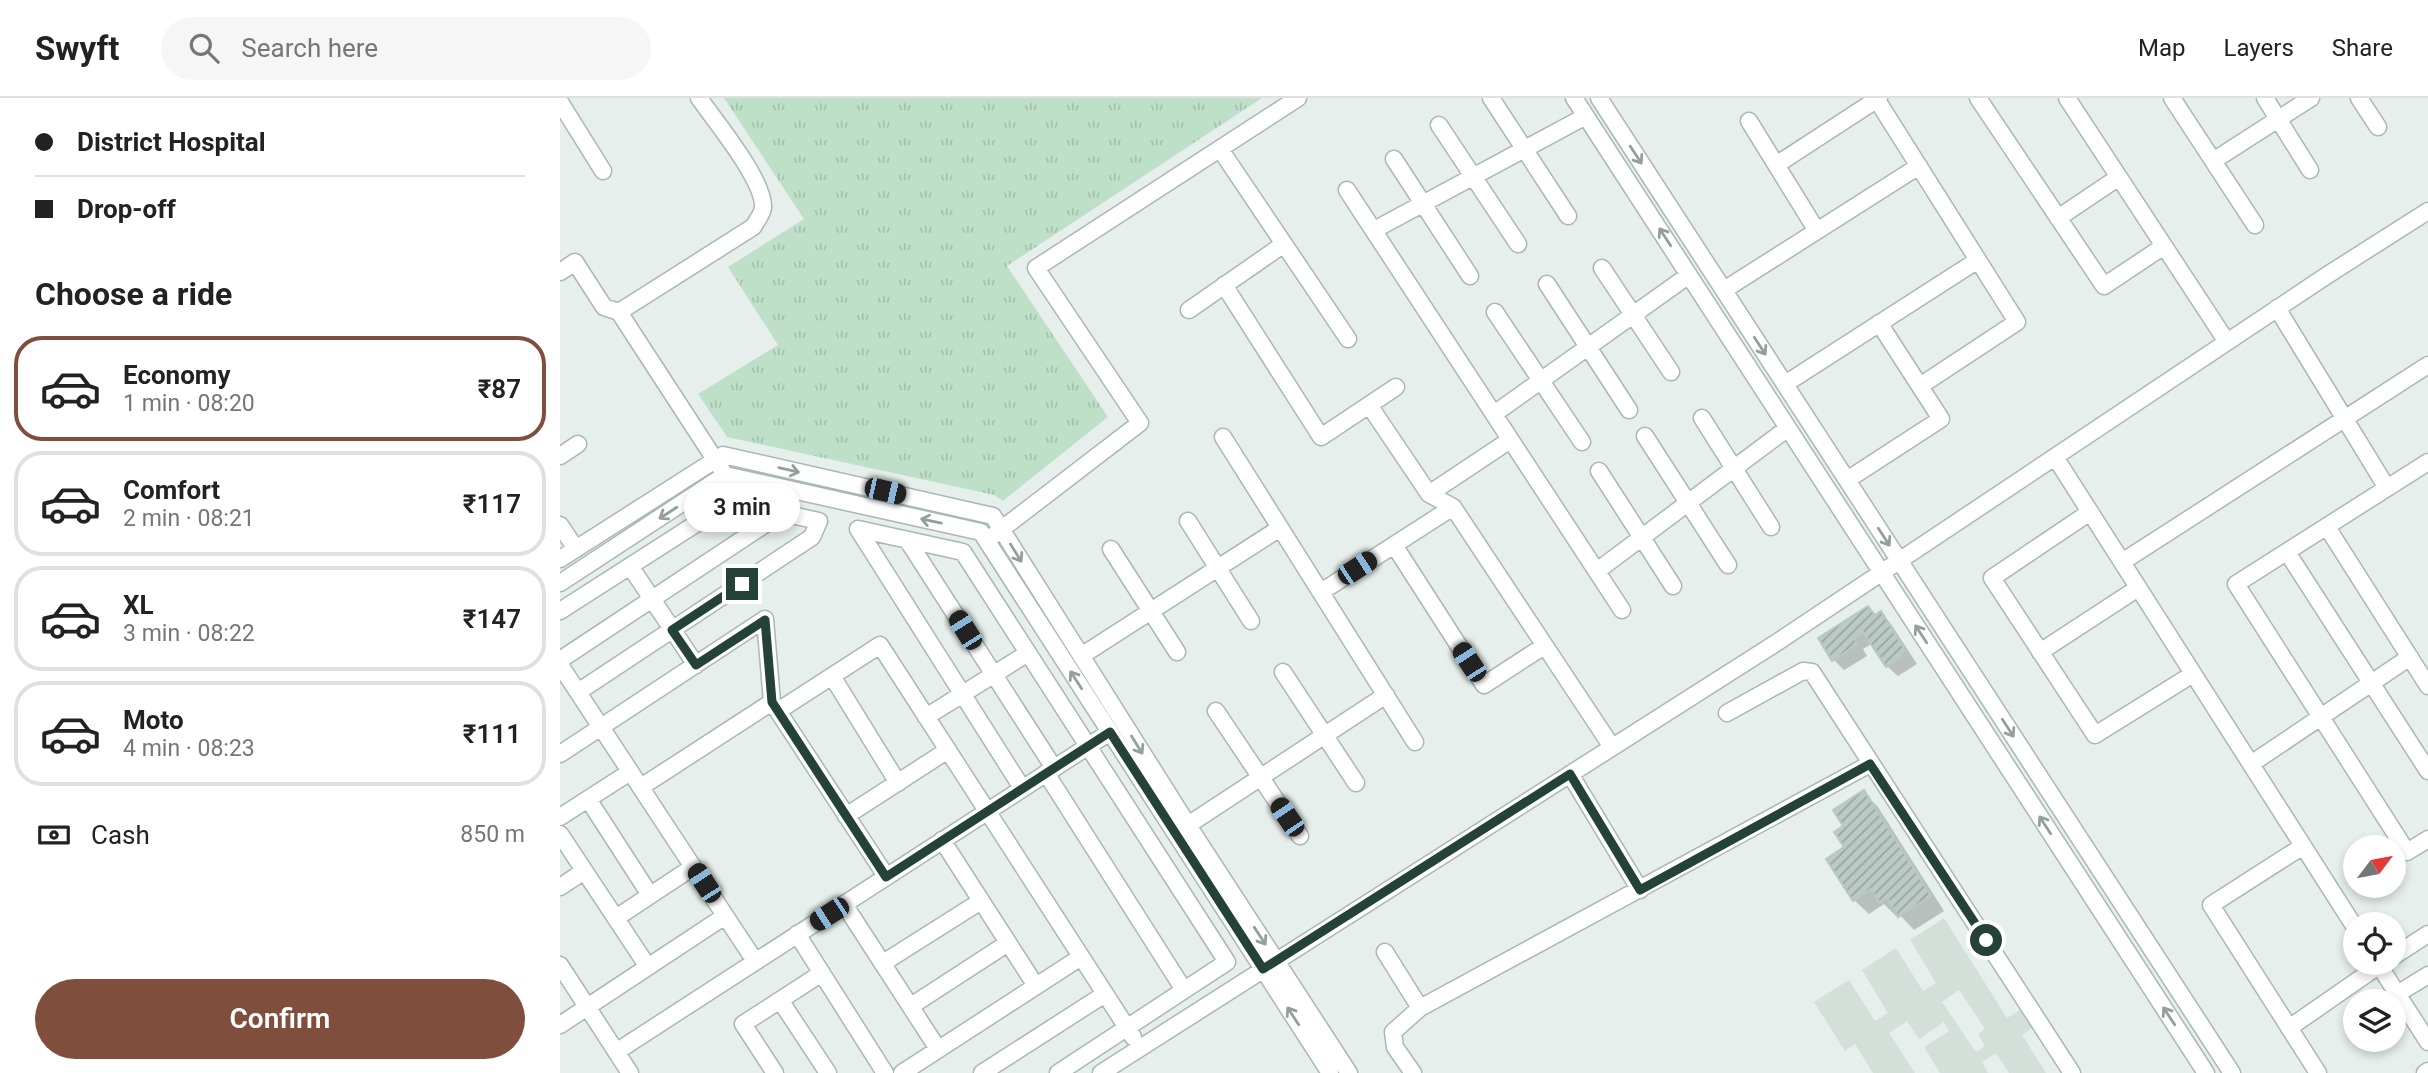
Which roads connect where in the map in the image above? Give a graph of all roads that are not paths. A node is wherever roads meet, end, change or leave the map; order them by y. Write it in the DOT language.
graph roads {
  1 [pos="699,98"];
  2 [pos="1298,98"];
  3 [pos="1491,98"];
  4 [pos="1574,98"];
  5 [pos="1599,98"];
  6 [pos="1978,98"];
  7 [pos="2067,98"];
  8 [pos="2172,98"];
  9 [pos="2264,98"];
  10 [pos="2311,98"];
  11 [pos="2359,98"];
  12 [pos="1878,99"];
  13 [pos="560,102"];
  14 [pos="1586,116"];
  15 [pos="2278,119"];
  16 [pos="1749,121"];
  17 [pos="1439,125"];
  18 [pos="2378,127"];
  19 [pos="1220,149"];
  20 [pos="1524,150"];
  21 [pos="1394,159"];
  22 [pos="2213,161"];
  23 [pos="1776,165"];
  24 [pos="1919,166"];
  25 [pos="2310,170"];
  26 [pos="603,171"];
  27 [pos="1474,177"];
  28 [pos="2119,177"];
  29 [pos="1347,190"];
  30 [pos="1423,204"];
  31 [pos="2428,211"];
  32 [pos="1568,216"];
  33 [pos="2058,218"];
  34 [pos="2255,225"];
  35 [pos="1374,230"];
  36 [pos="1817,231"];
  37 [pos="1284,244"];
  38 [pos="1518,244"];
  39 [pos="2164,246"];
  40 [pos="1978,260"];
  41 [pos="1602,268"];
  42 [pos="560,272"];
  43 [pos="1689,275"];
  44 [pos="1470,276"];
  45 [pos="1547,284"];
  46 [pos="1224,285"];
  47 [pos="1724,290"];
  48 [pos="2277,309"];
  49 [pos="1189,310"];
  50 [pos="619,312"];
  51 [pos="1495,312"];
  52 [pos="1633,316"];
  53 [pos="1879,323"];
  54 [pos="1348,339"];
  55 [pos="2227,342"];
  56 [pos="1588,347"];
  57 [pos="2428,365"];
  58 [pos="1671,372"];
  59 [pos="1541,381"];
  60 [pos="1785,384"];
  61 [pos="1920,386"];
  62 [pos="1396,387"];
  63 [pos="1369,405"];
  64 [pos="1629,410"];
  65 [pos="1494,414"];
  66 [pos="1702,418"];
  67 [pos="2345,419"];
  68 [pos="1788,428"];
  69 [pos="1645,436"];
  70 [pos="1223,437"];
  71 [pos="1510,440"];
  72 [pos="1582,442"];
  73 [pos="578,444"];
  74 [pos="560,456"];
  75 [pos="2054,457"];
  76 [pos="715,460"];
  77 [pos="2427,464"];
  78 [pos="1734,469"];
  79 [pos="1599,471"];
  80 [pos="725,475"];
  81 [pos="1847,480"];
  82 [pos="2387,488"];
  83 [pos="1429,494"];
  84 [pos="1688,503"];
  85 [pos="1453,507"];
  86 [pos="2090,512"];
  87 [pos="782,513"];
  88 [pos="1188,521"];
  89 [pos="560,525"];
  90 [pos="1771,527"];
  91 [pos="2327,527"];
  92 [pos="1280,528"];
  93 [pos="1002,530"];
  94 [pos="1642,538"];
  95 [pos="908,541"];
  96 [pos="986,541"];
  97 [pos="1394,545"];
  98 [pos="576,549"];
  99 [pos="1111,549"];
  100 [pos="2287,552"];
  101 [pos="560,559"];
  102 [pos="1899,561"];
  103 [pos="2122,562"];
  104 [pos="1728,565"];
  105 [pos="630,566"];
  106 [pos="1218,568"];
  107 [pos="1597,572"];
  108 [pos="1882,572"];
  109 [pos="560,583"];
  110 [pos="1672,586"];
  111 [pos="2138,588"];
  112 [pos="1321,592"];
  113 [pos="652,599"];
  114 [pos="1622,610"];
  115 [pos="560,611"];
  116 [pos="1151,611"];
  117 [pos="1251,621"];
  118 [pos="672,630"];
  119 [pos="1544,646"];
  120 [pos="1177,652"];
  121 [pos="2040,652"];
  122 [pos="1028,653"];
  123 [pos="1081,656"];
  124 [pos="2410,657"];
  125 [pos="560,662"];
  126 [pos="696,665"];
  127 [pos="1283,671"];
  128 [pos="994,674"];
  129 [pos="2193,674"];
  130 [pos="832,676"];
  131 [pos="2371,683"];
  132 [pos="2428,686"];
  133 [pos="578,692"];
  134 [pos="963,694"];
  135 [pos="1386,695"];
  136 [pos="775,706"];
  137 [pos="1216,711"];
  138 [pos="1727,713"];
  139 [pos="926,717"];
  140 [pos="2321,717"];
  141 [pos="601,728"];
  142 [pos="1110,732"];
  143 [pos="1325,735"];
  144 [pos="1415,742"];
  145 [pos="1087,746"];
  146 [pos="1612,747"];
  147 [pos="948,750"];
  148 [pos="560,754"];
  149 [pos="1870,764"];
  150 [pos="2251,764"];
  151 [pos="1050,770"];
  152 [pos="2428,771"];
  153 [pos="631,772"];
  154 [pos="1570,774"];
  155 [pos="1260,777"];
  156 [pos="898,783"];
  157 [pos="1356,783"];
  158 [pos="641,787"];
  159 [pos="1023,788"];
  160 [pos="588,799"];
  161 [pos="987,811"];
  162 [pos="846,816"];
  163 [pos="560,817"];
  164 [pos="1188,825"];
  165 [pos="560,834"];
  166 [pos="1300,836"];
  167 [pos="2428,839"];
  168 [pos="942,840"];
  169 [pos="2303,846"];
  170 [pos="693,867"];
  171 [pos="584,871"];
  172 [pos="886,877"];
  173 [pos="560,887"];
  174 [pos="1640,890"];
  175 [pos="650,895"];
  176 [pos="981,901"];
  177 [pos="844,904"];
  178 [pos="2345,912"];
  179 [pos="725,916"];
  180 [pos="616,918"];
  181 [pos="797,934"];
  182 [pos="2428,934"];
  183 [pos="1008,943"];
  184 [pos="2406,948"];
  185 [pos="1385,952"];
  186 [pos="1082,957"];
  187 [pos="755,961"];
  188 [pos="883,963"];
  189 [pos="560,965"];
  190 [pos="1269,965"];
  191 [pos="648,967"];
  192 [pos="822,973"];
  193 [pos="2364,975"];
  194 [pos="2428,975"];
  195 [pos="1036,986"];
  196 [pos="2406,989"];
  197 [pos="1184,990"];
  198 [pos="1105,994"];
  199 [pos="780,1000"];
  200 [pos="911,1006"];
  201 [pos="587,1007"];
  202 [pos="1420,1007"];
  203 [pos="2406,1008"];
  204 [pos="2428,1011"];
  205 [pos="2414,1020"];
  206 [pos="560,1025"];
  207 [pos="1127,1028"];
  208 [pos="2289,1028"];
  209 [pos="2428,1042"];
  210 [pos="1140,1048"];
  211 [pos="939,1049"];
  212 [pos="617,1052"];
  213 [pos="1123,1059"];
  214 [pos="630,1073"];
  215 [pos="775,1073"];
  216 [pos="828,1073"];
  217 [pos="885,1073"];
  218 [pos="902,1073"];
  219 [pos="982,1073"];
  220 [pos="1058,1073"];
  221 [pos="1101,1073"];
  222 [pos="1133,1073"];
  223 [pos="1330,1073"];
  224 [pos="1349,1073"];
  225 [pos="1413,1073"];
  226 [pos="2072,1073"];
  227 [pos="2206,1073"];
  228 [pos="2232,1073"];
  229 [pos="2318,1073"];
  1 -- 50 [label="street"];
  2 -- 19 [label="street"];
  3 -- 20 [label="street"];
  4 -- 14 [label="street"];
  5 -- 47 [label="street, one-way"];
  6 -- 33 [label="street"];
  7 -- 28 [label="street"];
  8 -- 22 [label="street"];
  9 -- 15 [label="street"];
  10 -- 15 [label="street"];
  11 -- 18 [label="street"];
  12 -- 23 [label="street"];
  12 -- 24 [label="street"];
  13 -- 26 [label="street"];
  14 -- 20 [label="street"];
  43 -- 14 [label="street, one-way"];
  15 -- 22 [label="street"];
  15 -- 25 [label="street"];
  16 -- 23 [label="street"];
  17 -- 27 [label="street"];
  19 -- 37 [label="street"];
  19 -- 93 [label="street"];
  20 -- 27 [label="street"];
  20 -- 32 [label="street"];
  21 -- 30 [label="street"];
  22 -- 34 [label="street"];
  23 -- 36 [label="street"];
  24 -- 36 [label="street"];
  24 -- 40 [label="street"];
  27 -- 30 [label="street"];
  27 -- 38 [label="street"];
  28 -- 33 [label="street"];
  28 -- 39 [label="street"];
  29 -- 35 [label="street"];
  30 -- 35 [label="street"];
  30 -- 44 [label="street"];
  31 -- 48 [label="street"];
  33 -- 39 [label="street"];
  35 -- 65 [label="street"];
  36 -- 47 [label="street"];
  37 -- 46 [label="street"];
  37 -- 54 [label="street"];
  39 -- 55 [label="street"];
  40 -- 53 [label="street"];
  40 -- 61 [label="street"];
  41 -- 52 [label="street"];
  42 -- 50 [label="street"];
  43 -- 52 [label="street"];
  43 -- 68 [label="street"];
  45 -- 56 [label="street"];
  46 -- 49 [label="street"];
  46 -- 63 [label="street"];
  47 -- 60 [label="street, one-way"];
  48 -- 55 [label="street"];
  48 -- 67 [label="street"];
  50 -- 76 [label="street"];
  51 -- 59 [label="street"];
  52 -- 56 [label="street"];
  52 -- 58 [label="street"];
  53 -- 60 [label="street"];
  53 -- 61 [label="street"];
  55 -- 75 [label="street"];
  56 -- 59 [label="street"];
  56 -- 64 [label="street"];
  57 -- 67 [label="street"];
  59 -- 65 [label="street"];
  59 -- 72 [label="street"];
  60 -- 81 [label="street"];
  61 -- 81 [label="street"];
  62 -- 63 [label="street"];
  63 -- 83 [label="street"];
  65 -- 71 [label="street"];
  66 -- 78 [label="street"];
  67 -- 82 [label="street"];
  67 -- 103 [label="street"];
  68 -- 78 [label="street"];
  68 -- 108 [label="street"];
  69 -- 84 [label="street"];
  70 -- 92 [label="street"];
  71 -- 83 [label="street"];
  71 -- 107 [label="street"];
  73 -- 74 [label="street"];
  75 -- 86 [label="street"];
  75 -- 102 [label="street"];
  76 -- 80 [label="street"];
  76 -- 93 [label="street, one-way"];
  76 -- 98 [label="street"];
  77 -- 82 [label="street"];
  78 -- 84 [label="street"];
  78 -- 90 [label="street"];
  79 -- 94 [label="street"];
  96 -- 80 [label="street, one-way"];
  80 -- 109 [label="street, one-way"];
  81 -- 102 [label="street, one-way"];
  82 -- 91 [label="street"];
  83 -- 85 [label="street"];
  84 -- 94 [label="street"];
  84 -- 104 [label="street"];
  85 -- 97 [label="street"];
  85 -- 119 [label="street"];
  86 -- 103 [label="street"];
  86 -- 121 [label="street"];
  87 -- 105 [label="street"];
  87 -- 113 [label="street"];
  87 -- 118 [label="street"];
  88 -- 106 [label="street"];
  89 -- 98 [label="street"];
  91 -- 100 [label="street"];
  91 -- 124 [label="street"];
  92 -- 106 [label="street"];
  92 -- 112 [label="street"];
  93 -- 96 [label="street"];
  93 -- 123 [label="street, one-way"];
  94 -- 107 [label="street"];
  94 -- 110 [label="street"];
  95 -- 122 [label="street"];
  95 -- 128 [label="street"];
  95 -- 134 [label="street"];
  142 -- 96 [label="street, one-way"];
  97 -- 112 [label="street"];
  97 -- 119 [label="street"];
  98 -- 101 [label="street"];
  99 -- 116 [label="street"];
  100 -- 131 [label="street"];
  100 -- 140 [label="street"];
  102 -- 108 [label="street"];
  102 -- 228 [label="street, one-way"];
  103 -- 111 [label="street"];
  105 -- 113 [label="street"];
  105 -- 115 [label="street"];
  106 -- 116 [label="street"];
  106 -- 117 [label="street"];
  107 -- 114 [label="street"];
  108 -- 146 [label="street"];
  227 -- 108 [label="street, one-way"];
  111 -- 121 [label="street"];
  111 -- 129 [label="street"];
  112 -- 135 [label="street"];
  113 -- 118 [label="street"];
  113 -- 125 [label="street"];
  116 -- 120 [label="street"];
  116 -- 123 [label="street"];
  118 -- 126 [label="street"];
  118 -- 133 [label="street"];
  119 -- 146 [label="street"];
  121 -- 129 [label="street"];
  122 -- 128 [label="street"];
  122 -- 145 [label="street"];
  123 -- 164 [label="street, one-way"];
  124 -- 131 [label="street"];
  124 -- 132 [label="street"];
  125 -- 133 [label="street"];
  126 -- 136 [label="street"];
  126 -- 141 [label="street"];
  127 -- 143 [label="street"];
  128 -- 134 [label="street"];
  128 -- 151 [label="street"];
  129 -- 150 [label="street"];
  130 -- 136 [label="street"];
  130 -- 139 [label="street"];
  130 -- 156 [label="street"];
  131 -- 140 [label="street"];
  131 -- 152 [label="street"];
  133 -- 141 [label="street"];
  134 -- 139 [label="street"];
  134 -- 159 [label="street"];
  135 -- 143 [label="street"];
  135 -- 144 [label="street"];
  136 -- 158 [label="street"];
  136 -- 162 [label="street"];
  137 -- 155 [label="street"];
  138 -- 149 [label="street"];
  139 -- 147 [label="street"];
  140 -- 150 [label="street"];
  140 -- 167 [label="street"];
  141 -- 148 [label="street"];
  141 -- 153 [label="street"];
  142 -- 145 [label="street"];
  142 -- 190 [label="street"];
  143 -- 155 [label="street"];
  143 -- 157 [label="street"];
  145 -- 151 [label="street"];
  145 -- 197 [label="street"];
  146 -- 154 [label="street"];
  147 -- 156 [label="street"];
  147 -- 161 [label="street"];
  149 -- 174 [label="street"];
  149 -- 226 [label="street"];
  150 -- 169 [label="street"];
  151 -- 159 [label="street"];
  151 -- 197 [label="street"];
  153 -- 158 [label="street"];
  153 -- 160 [label="street"];
  154 -- 174 [label="street"];
  154 -- 190 [label="street"];
  155 -- 164 [label="street"];
  155 -- 166 [label="street"];
  156 -- 162 [label="street"];
  158 -- 170 [label="street"];
  159 -- 161 [label="street"];
  160 -- 163 [label="street"];
  160 -- 175 [label="street"];
  161 -- 168 [label="street"];
  161 -- 186 [label="street"];
  162 -- 172 [label="street"];
  164 -- 190 [label="street, one-way"];
  165 -- 171 [label="street"];
  168 -- 172 [label="street"];
  168 -- 176 [label="street"];
  169 -- 178 [label="street"];
  169 -- 208 [label="street"];
  170 -- 175 [label="street"];
  170 -- 179 [label="street"];
  171 -- 173 [label="street"];
  171 -- 180 [label="street"];
  172 -- 177 [label="street"];
  174 -- 202 [label="street"];
  175 -- 180 [label="street"];
  176 -- 183 [label="street"];
  176 -- 188 [label="street"];
  177 -- 181 [label="street"];
  177 -- 188 [label="street"];
  179 -- 187 [label="street"];
  179 -- 191 [label="street"];
  180 -- 191 [label="street"];
  181 -- 187 [label="street"];
  181 -- 192 [label="street"];
  182 -- 184 [label="street"];
  183 -- 195 [label="street"];
  183 -- 200 [label="street"];
  185 -- 202 [label="street"];
  186 -- 195 [label="street"];
  186 -- 198 [label="street"];
  187 -- 212 [label="street"];
  188 -- 200 [label="street"];
  189 -- 201 [label="street"];
  190 -- 210 [label="street"];
  223 -- 190 [label="street, one-way"];
  190 -- 224 [label="street"];
  191 -- 201 [label="street"];
  192 -- 199 [label="street"];
  192 -- 217 [label="street"];
  193 -- 208 [label="street"];
  194 -- 196 [label="street"];
  195 -- 211 [label="street"];
  197 -- 207 [label="street"];
  198 -- 207 [label="street"];
  198 -- 219 [label="street"];
  199 -- 215 [label="street"];
  199 -- 216 [label="street"];
  200 -- 211 [label="street"];
  201 -- 206 [label="street"];
  201 -- 212 [label="street"];
  202 -- 225 [label="street"];
  203 -- 205 [label="street"];
  204 -- 205 [label="street"];
  205 -- 209 [label="street"];
  207 -- 210 [label="street"];
  207 -- 220 [label="street"];
  208 -- 229 [label="street"];
  210 -- 213 [label="street"];
  211 -- 218 [label="street"];
  212 -- 214 [label="street"];
  213 -- 221 [label="street"];
  213 -- 222 [label="street"];
}
